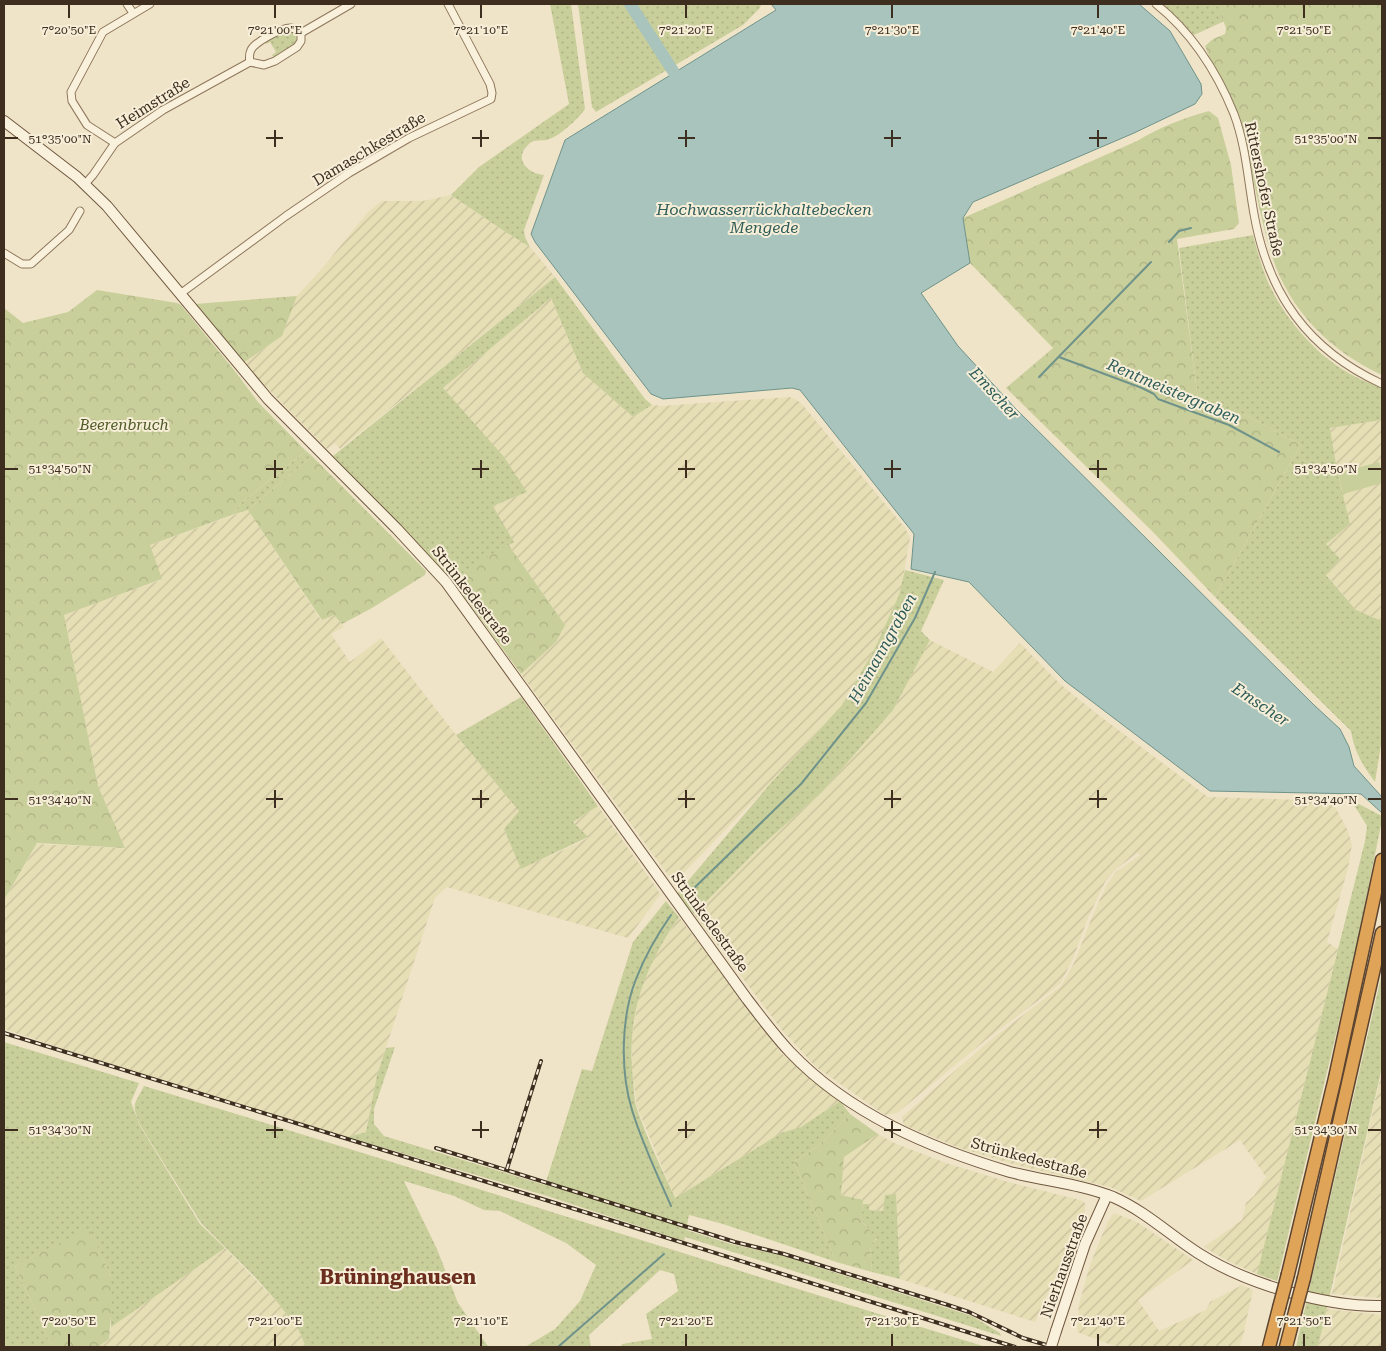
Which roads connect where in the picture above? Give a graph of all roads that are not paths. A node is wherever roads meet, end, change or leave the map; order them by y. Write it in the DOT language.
graph roads {
  1 [pos="127,4"];
  2 [pos="150,4"];
  3 [pos="351,4"];
  4 [pos="448,4"];
  5 [pos="1156,4"];
  6 [pos="133,13"];
  7 [pos="301,33"];
  8 [pos="250,62"];
  9 [pos="4,121"];
  10 [pos="115,144"];
  11 [pos="85,184"];
  12 [pos="80,211"];
  13 [pos="4,253"];
  14 [pos="180,294"];
  15 [pos="1382,384"];
  16 [pos="1382,860"];
  17 [pos="1382,936"];
  18 [pos="1107,1195"];
  19 [pos="1382,1306"];
  20 [pos="1051,1347"];
  21 [pos="1269,1347"];
  22 [pos="1286,1347"];
  1 -- 6 [label="street"];
  2 -- 6 [label="street"];
  3 -- 7 [label="street, Heimstraße"];
  4 -- 14 [label="street, Damaschkestraße"];
  5 -- 15 [label="street, Rittershofer Straße"];
  6 -- 10 [label="street"];
  7 -- 8 [label="street, Heimstraße"];
  7 -- 8 [label="street"];
  8 -- 10 [label="street, Heimstraße"];
  9 -- 11 [label="main road, Strünkedestraße"];
  10 -- 11 [label="street, Heimstraße"];
  11 -- 14 [label="main road, Strünkedestraße"];
  12 -- 13 [label="street"];
  14 -- 18 [label="main road, Strünkedestraße"];
  16 -- 21 [label="highway, bridge"];
  17 -- 22 [label="highway, bridge"];
  18 -- 19 [label="main road, Strünkedestraße"];
  18 -- 20 [label="main road, Nierhausstraße, bridge"];
}
